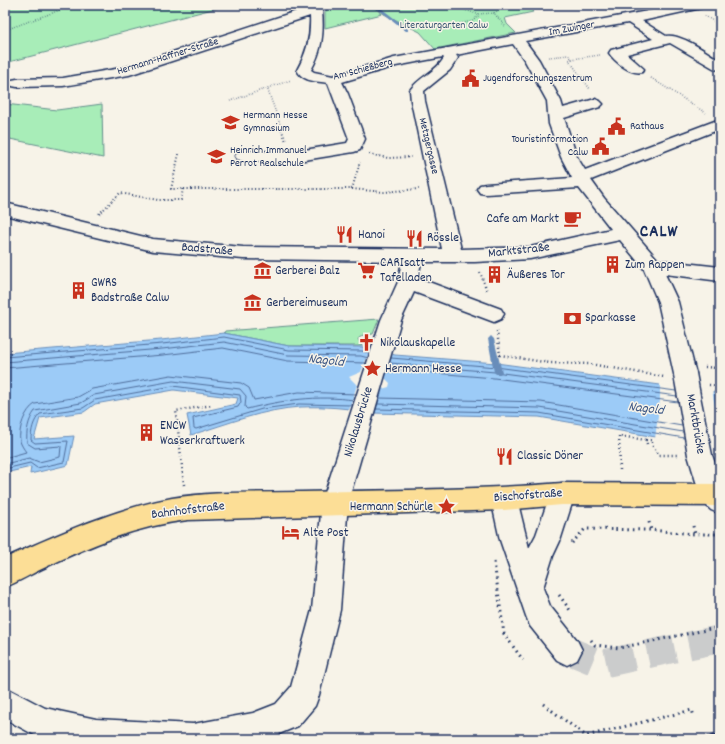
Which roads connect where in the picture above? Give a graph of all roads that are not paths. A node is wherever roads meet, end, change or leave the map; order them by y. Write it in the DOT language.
graph roads {
  1 [pos="697,5"];
  2 [pos="319,8"];
  3 [pos="630,19"];
  4 [pos="516,39"];
  5 [pos="664,40"];
  6 [pos="447,52"];
  7 [pos="720,66"];
  8 [pos="637,69"];
  9 [pos="334,80"];
  10 [pos="17,83"];
  11 [pos="595,104"];
  12 [pos="556,115"];
  13 [pos="720,124"];
  14 [pos="243,156"];
  15 [pos="583,180"];
  16 [pos="486,189"];
  17 [pos="5,209"];
  18 [pos="623,233"];
  19 [pos="413,256"];
  20 [pos="453,256"];
  21 [pos="652,266"];
  22 [pos="720,274"];
  23 [pos="408,282"];
  24 [pos="494,314"];
  25 [pos="562,494"];
  26 [pos="718,497"];
  27 [pos="504,499"];
  28 [pos="335,502"];
  29 [pos="8,571"];
  30 [pos="542,588"];
  31 [pos="578,645"];
  32 [pos="5,702"];
  33 [pos="193,739"];
  1 -- 3 [label="street, Im Zwinger"];
  2 -- 9 [label="street, Am Schießberg"];
  2 -- 10 [label="street, Hermann-Haffner-Straße"];
  3 -- 4 [label="street, Im Zwinger"];
  3 -- 5 [label="street"];
  4 -- 6 [label="street, Im Zwinger"];
  4 -- 12 [label="street"];
  5 -- 7 [label="street"];
  5 -- 8 [label="street"];
  6 -- 9 [label="street, Am Schießberg"];
  6 -- 20 [label="street, Metzgergasse"];
  9 -- 14 [label="street"];
  11 -- 12 [label="street"];
  12 -- 15 [label="street"];
  13 -- 15 [label="street"];
  15 -- 16 [label="street"];
  15 -- 18 [label="street"];
  17 -- 19 [label="street, Badstraße"];
  18 -- 20 [label="street, Marktstraße"];
  18 -- 21 [label="street"];
  19 -- 20 [label="street, Marktstraße"];
  19 -- 23 [label="street, Nikolausbrücke"];
  21 -- 22 [label="street"];
  21 -- 26 [label="street, Marktbrücke, bridge"];
  23 -- 24 [label="street"];
  23 -- 28 [label="street, Nikolausbrücke"];
  25 -- 26 [label="main road, Bischofstraße"];
  25 -- 27 [label="main road, Bischofstraße"];
  25 -- 30 [label="street"];
  27 -- 28 [label="main road, Bischofstraße"];
  27 -- 30 [label="street"];
  28 -- 29 [label="main road, Bahnhofstraße"];
  28 -- 33 [label="street, Nikolausbrücke"];
  30 -- 31 [label="street"];
  32 -- 33 [label="street, Nikolausbrücke"];
}
